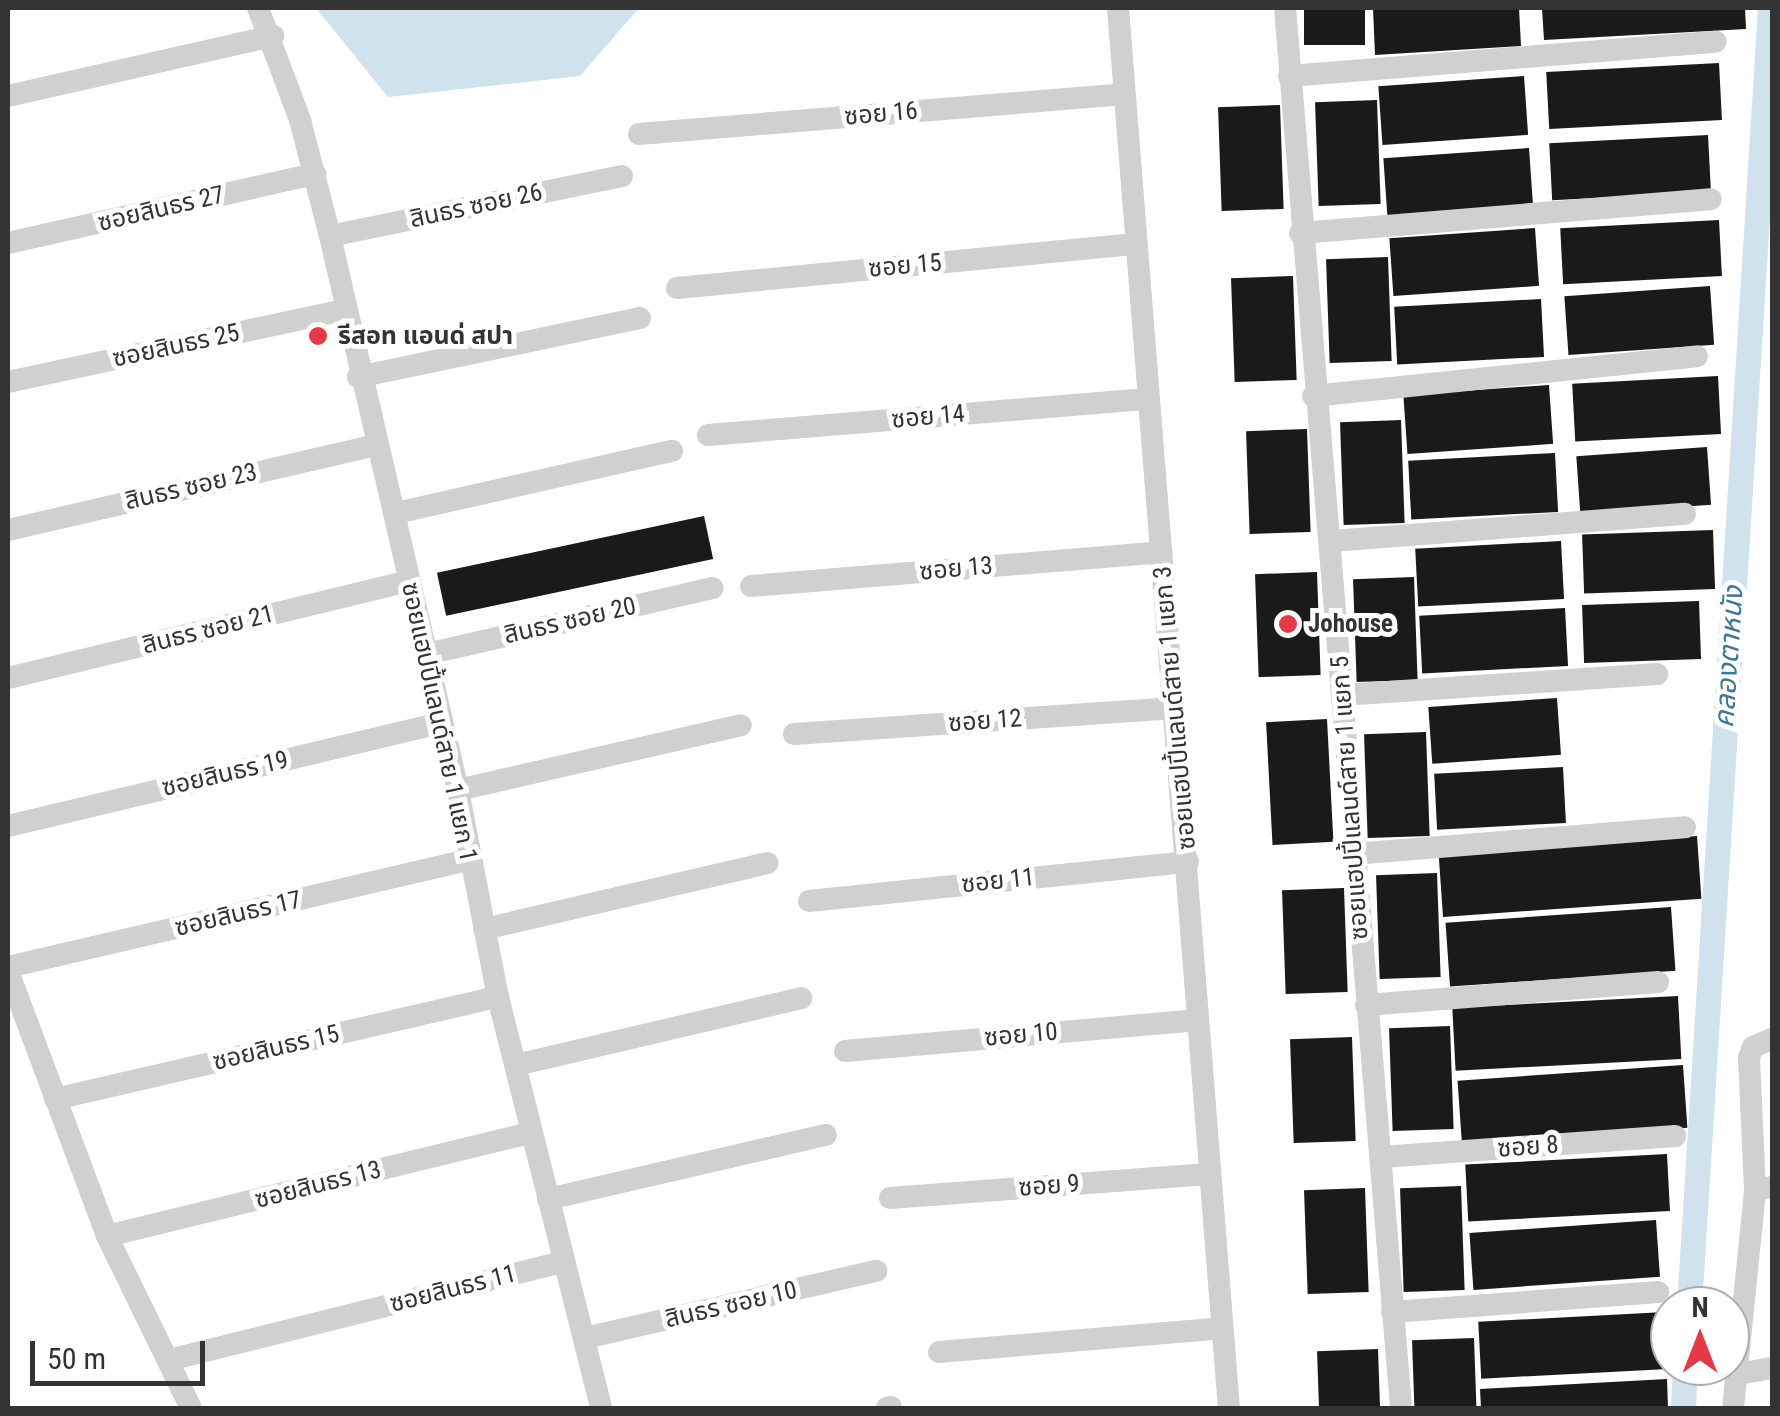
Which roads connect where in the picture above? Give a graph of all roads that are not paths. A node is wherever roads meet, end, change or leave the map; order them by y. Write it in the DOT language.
graph roads {
  1 [pos="258,8"];
  2 [pos="1118,8"];
  3 [pos="1286,8"];
  4 [pos="274,36"];
  5 [pos="1716,42"];
  6 [pos="1289,76"];
  7 [pos="1124,94"];
  8 [pos="8,96"];
  9 [pos="638,134"];
  10 [pos="314,174"];
  11 [pos="622,176"];
  12 [pos="1711,200"];
  13 [pos="1300,233"];
  14 [pos="330,236"];
  15 [pos="8,243"];
  16 [pos="1133,244"];
  17 [pos="677,288"];
  18 [pos="344,310"];
  19 [pos="640,318"];
  20 [pos="1697,356"];
  21 [pos="358,377"];
  22 [pos="8,382"];
  23 [pos="1313,396"];
  24 [pos="1148,399"];
  25 [pos="708,435"];
  26 [pos="376,444"];
  27 [pos="672,451"];
  28 [pos="396,513"];
  29 [pos="1684,514"];
  30 [pos="8,530"];
  31 [pos="1332,542"];
  32 [pos="1162,552"];
  33 [pos="409,582"];
  34 [pos="751,586"];
  35 [pos="712,588"];
  36 [pos="427,654"];
  37 [pos="1657,674"];
  38 [pos="8,678"];
  39 [pos="1342,695"];
  40 [pos="1176,708"];
  41 [pos="442,723"];
  42 [pos="741,726"];
  43 [pos="794,734"];
  44 [pos="458,790"];
  45 [pos="8,826"];
  46 [pos="1685,827"];
  47 [pos="1353,854"];
  48 [pos="469,860"];
  49 [pos="1188,862"];
  50 [pos="767,863"];
  51 [pos="809,901"];
  52 [pos="484,928"];
  53 [pos="8,969"];
  54 [pos="1658,982"];
  55 [pos="498,997"];
  56 [pos="800,998"];
  57 [pos="1366,1005"];
  58 [pos="1196,1020"];
  59 [pos="1772,1039"];
  60 [pos="846,1051"];
  61 [pos="516,1066"];
  62 [pos="55,1099"];
  63 [pos="530,1133"];
  64 [pos="826,1135"];
  65 [pos="1676,1136"];
  66 [pos="1381,1157"];
  67 [pos="1208,1174"];
  68 [pos="1764,1189"];
  69 [pos="890,1198"];
  70 [pos="548,1199"];
  71 [pos="106,1236"];
  72 [pos="562,1262"];
  73 [pos="876,1271"];
  74 [pos="1750,1289"];
  75 [pos="1650,1293"];
  76 [pos="1392,1312"];
  77 [pos="1222,1328"];
  78 [pos="585,1338"];
  79 [pos="939,1352"];
  80 [pos="168,1360"];
  81 [pos="191,1408"];
  82 [pos="598,1408"];
  83 [pos="1229,1408"];
  84 [pos="1401,1408"];
  1 -- 4 [label="street, ซอยแฮปปี้แลนด์สาย 1 แยก 1"];
  2 -- 7 [label="street, ซอยแฮปปี้แลนด์สาย 1 แยก 3"];
  3 -- 6 [label="street, ซอยแฮปปี้แลนด์สาย 1 แยก 5"];
  4 -- 8 [label="street"];
  4 -- 10 [label="street, ซอยแฮปปี้แลนด์สาย 1 แยก 1"];
  5 -- 6 [label="street"];
  6 -- 13 [label="street, ซอยแฮปปี้แลนด์สาย 1 แยก 5"];
  7 -- 9 [label="street, ซอย 16"];
  7 -- 16 [label="street, ซอยแฮปปี้แลนด์สาย 1 แยก 3"];
  10 -- 14 [label="street, ซอยแฮปปี้แลนด์สาย 1 แยก 1"];
  10 -- 15 [label="street, ซอยสินธร 27"];
  11 -- 14 [label="street, สินธร ซอย 26"];
  12 -- 13 [label="street"];
  13 -- 23 [label="street, ซอยแฮปปี้แลนด์สาย 1 แยก 5"];
  14 -- 18 [label="street, ซอยแฮปปี้แลนด์สาย 1 แยก 1"];
  16 -- 17 [label="street, ซอย 15"];
  16 -- 24 [label="street, ซอยแฮปปี้แลนด์สาย 1 แยก 3"];
  18 -- 21 [label="street, ซอยแฮปปี้แลนด์สาย 1 แยก 1"];
  18 -- 22 [label="street, ซอยสินธร 25"];
  19 -- 21 [label="street"];
  20 -- 23 [label="street"];
  21 -- 26 [label="street, ซอยแฮปปี้แลนด์สาย 1 แยก 1"];
  23 -- 31 [label="street, ซอยแฮปปี้แลนด์สาย 1 แยก 5"];
  24 -- 25 [label="street, ซอย 14"];
  24 -- 32 [label="street, ซอยแฮปปี้แลนด์สาย 1 แยก 3"];
  26 -- 28 [label="street, ซอยแฮปปี้แลนด์สาย 1 แยก 1"];
  26 -- 30 [label="street, สินธร ซอย 23"];
  27 -- 28 [label="street"];
  28 -- 33 [label="street, ซอยแฮปปี้แลนด์สาย 1 แยก 1"];
  29 -- 31 [label="street"];
  31 -- 39 [label="street, ซอยแฮปปี้แลนด์สาย 1 แยก 5"];
  32 -- 34 [label="street, ซอย 13"];
  32 -- 40 [label="street, ซอยแฮปปี้แลนด์สาย 1 แยก 3"];
  33 -- 36 [label="street, ซอยแฮปปี้แลนด์สาย 1 แยก 1"];
  33 -- 38 [label="street, สินธร ซอย 21"];
  35 -- 36 [label="street, สินธร ซอย 20"];
  36 -- 41 [label="street, ซอยแฮปปี้แลนด์สาย 1 แยก 1"];
  37 -- 39 [label="street"];
  39 -- 47 [label="street, ซอยแฮปปี้แลนด์สาย 1 แยก 5"];
  40 -- 43 [label="street, ซอย 12"];
  40 -- 49 [label="street, ซอยแฮปปี้แลนด์สาย 1 แยก 3"];
  41 -- 44 [label="street, ซอยแฮปปี้แลนด์สาย 1 แยก 1"];
  41 -- 45 [label="street, ซอยสินธร 19"];
  42 -- 44 [label="street"];
  44 -- 48 [label="street, ซอยแฮปปี้แลนด์สาย 1 แยก 1"];
  46 -- 47 [label="street"];
  47 -- 57 [label="street, ซอยแฮปปี้แลนด์สาย 1 แยก 5"];
  48 -- 52 [label="street, ซอยแฮปปี้แลนด์สาย 1 แยก 1"];
  48 -- 53 [label="street, ซอยสินธร 17"];
  49 -- 51 [label="street, ซอย 11"];
  49 -- 58 [label="street, ซอยแฮปปี้แลนด์สาย 1 แยก 3"];
  50 -- 52 [label="street"];
  52 -- 55 [label="street, ซอยแฮปปี้แลนด์สาย 1 แยก 1"];
  53 -- 62 [label="street"];
  54 -- 57 [label="street"];
  55 -- 61 [label="street, ซอยแฮปปี้แลนด์สาย 1 แยก 1"];
  55 -- 62 [label="street, ซอยสินธร 15"];
  56 -- 61 [label="street"];
  57 -- 66 [label="street, ซอยแฮปปี้แลนด์สาย 1 แยก 5"];
  58 -- 60 [label="street, ซอย 10"];
  58 -- 67 [label="street, ซอยแฮปปี้แลนด์สาย 1 แยก 3"];
  59 -- 68 [label="street"];
  61 -- 63 [label="street, ซอยแฮปปี้แลนด์สาย 1 แยก 1"];
  62 -- 71 [label="street"];
  63 -- 70 [label="street, ซอยแฮปปี้แลนด์สาย 1 แยก 1"];
  63 -- 71 [label="street, ซอยสินธร 13"];
  64 -- 70 [label="street"];
  65 -- 66 [label="street, ซอย 8"];
  66 -- 76 [label="street, ซอยแฮปปี้แลนด์สาย 1 แยก 5"];
  67 -- 69 [label="street, ซอย 9"];
  67 -- 77 [label="street, ซอยแฮปปี้แลนด์สาย 1 แยก 3"];
  68 -- 74 [label="street"];
  70 -- 72 [label="street, ซอยแฮปปี้แลนด์สาย 1 แยก 1"];
  71 -- 80 [label="street"];
  72 -- 78 [label="street, ซอยแฮปปี้แลนด์สาย 1 แยก 1"];
  72 -- 80 [label="street, ซอยสินธร 11"];
  73 -- 78 [label="street, สินธร ซอย 10"];
  75 -- 76 [label="street"];
  76 -- 84 [label="street, ซอยแฮปปี้แลนด์สาย 1 แยก 5"];
  77 -- 79 [label="street"];
  77 -- 83 [label="street, ซอยแฮปปี้แลนด์สาย 1 แยก 3"];
  78 -- 82 [label="street, ซอยแฮปปี้แลนด์สาย 1 แยก 1"];
  80 -- 81 [label="street"];
}
